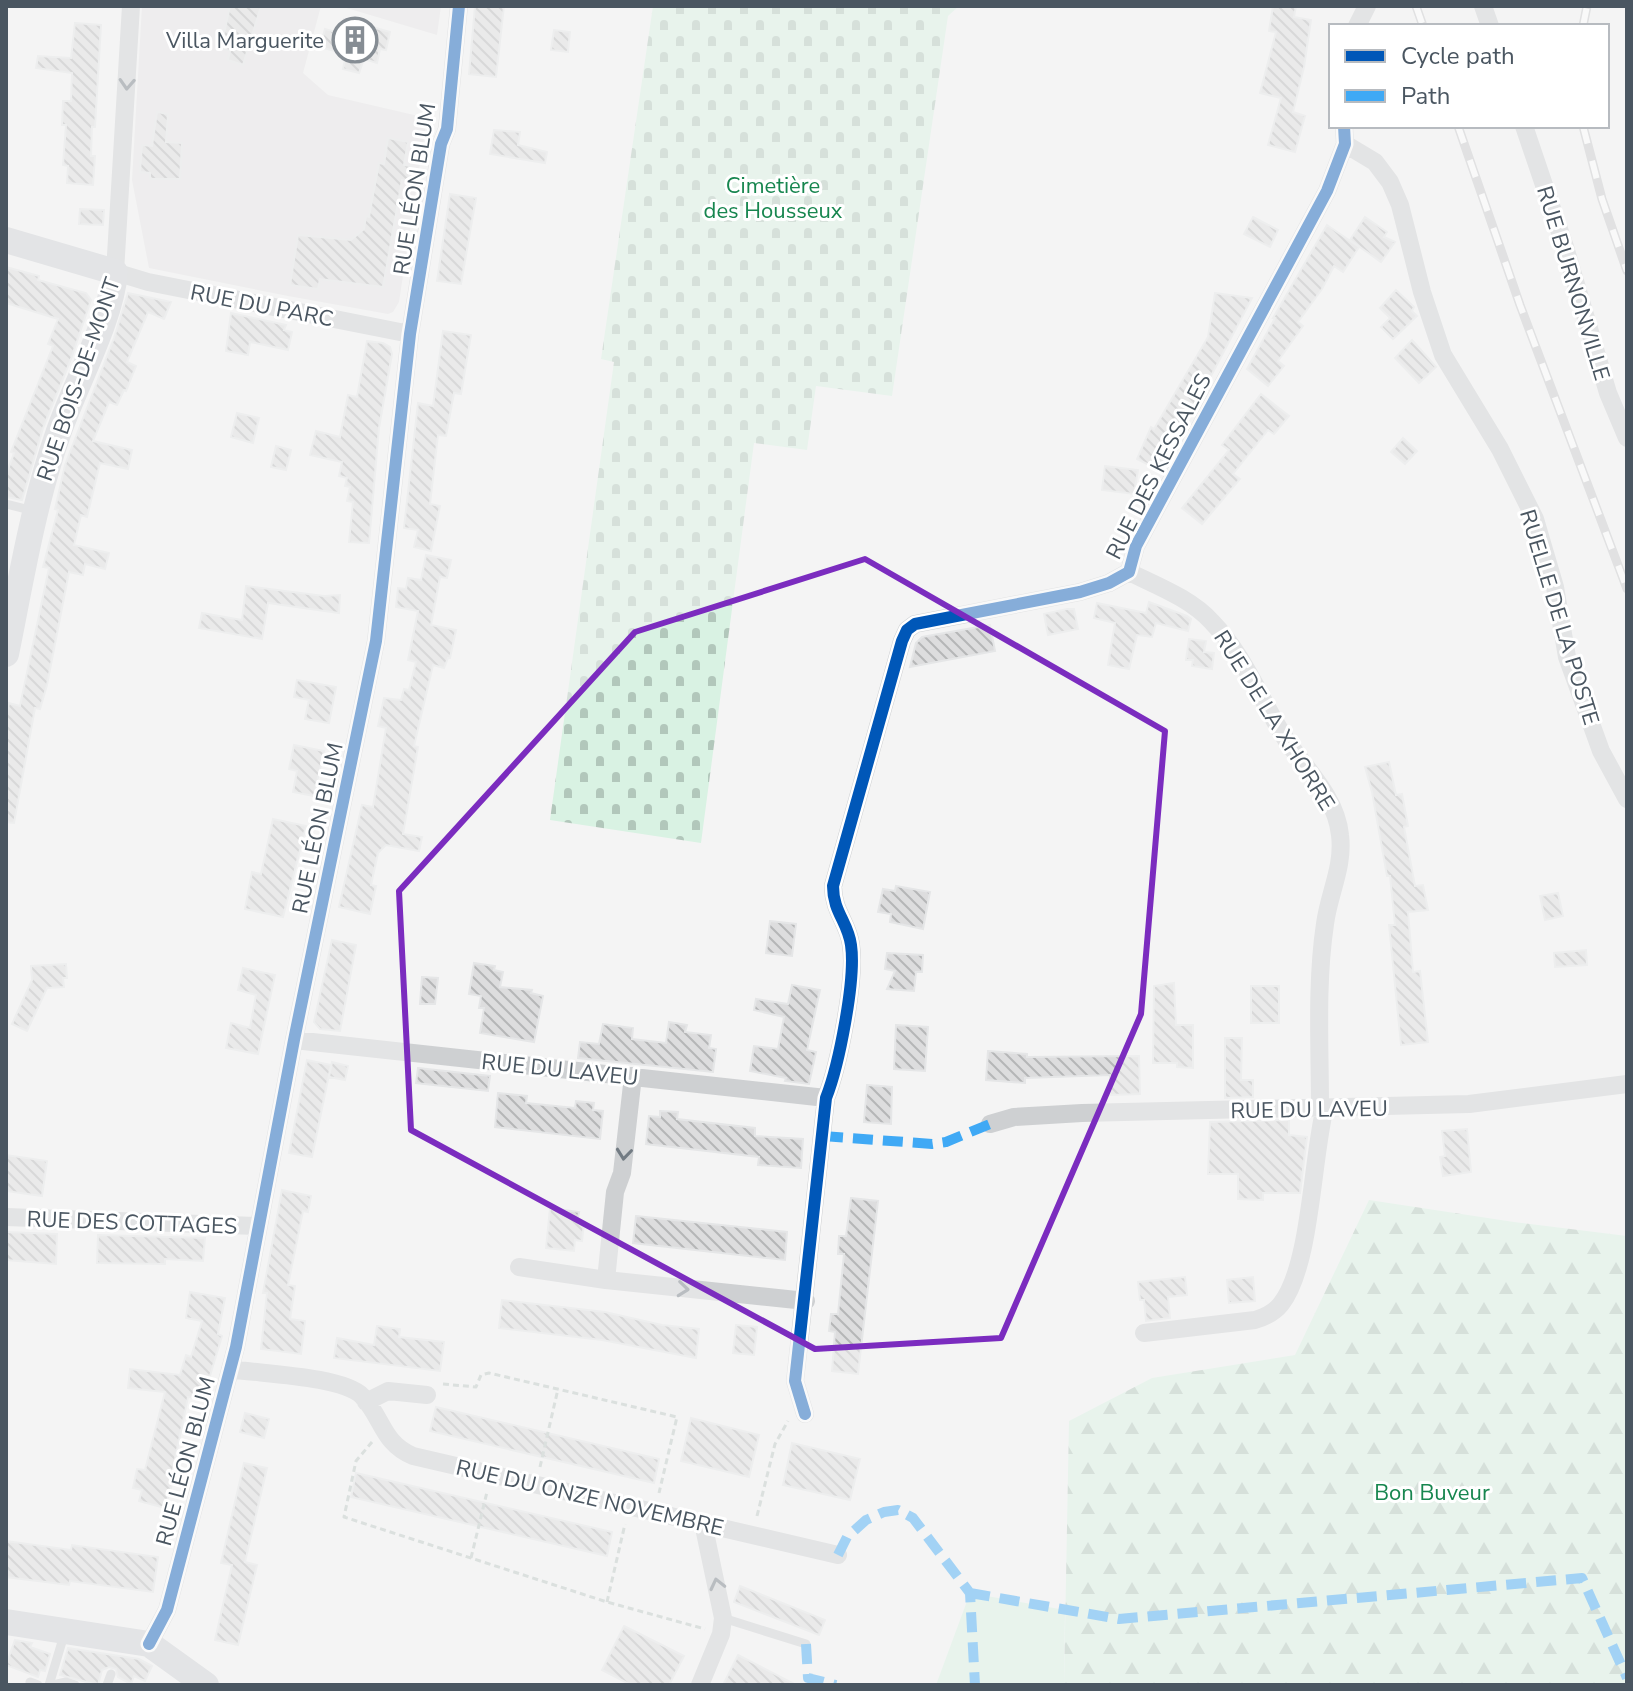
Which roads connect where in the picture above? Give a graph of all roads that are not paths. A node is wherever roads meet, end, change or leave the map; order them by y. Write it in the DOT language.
graph roads {
  1 [pos="131,6"];
  2 [pos="459,6"];
  3 [pos="1367,6"];
  4 [pos="1358,24"];
  5 [pos="1525,128"];
  6 [pos="1344,135"];
  7 [pos="6,240"];
  8 [pos="115,272"];
  9 [pos="410,334"];
  10 [pos="1627,438"];
  11 [pos="6,504"];
  12 [pos="35,511"];
  13 [pos="1129,572"];
  14 [pos="6,654"];
  15 [pos="1627,799"];
  16 [pos="294,1040"];
  17 [pos="633,1076"];
  18 [pos="1627,1084"];
  19 [pos="826,1098"];
  20 [pos="1322,1107"];
  21 [pos="990,1124"];
  22 [pos="6,1217"];
  23 [pos="258,1226"];
  24 [pos="519,1267"];
  25 [pos="606,1280"];
  26 [pos="806,1301"];
  27 [pos="1144,1333"];
  28 [pos="230,1369"];
  29 [pos="427,1395"];
  30 [pos="366,1402"];
  31 [pos="803,1410"];
  32 [pos="703,1523"];
  33 [pos="838,1555"];
  34 [pos="6,1622"];
  35 [pos="722,1626"];
  36 [pos="65,1631"];
  37 [pos="149,1644"];
  38 [pos="806,1644"];
  39 [pos="111,1674"];
  40 [pos="51,1685"];
  41 [pos="75,1685"];
  42 [pos="107,1685"];
  43 [pos="206,1685"];
  44 [pos="700,1685"];
  1 -- 8 [label="street, RUE BOIS-DE-MONT, one-way"];
  2 -- 9 [label="street, RUE LÉON BLUM"];
  3 -- 4 [label="street"];
  5 -- 10 [label="street, RUE BURNONVILLE"];
  6 -- 13 [label="street, RUE DES KESSALES"];
  6 -- 15 [label="street, RUELLE DE LA POSTE"];
  7 -- 8 [label="street"];
  8 -- 9 [label="street, RUE DU PARC"];
  8 -- 12 [label="street, RUE BOIS-DE-MONT"];
  9 -- 16 [label="street, RUE LÉON BLUM"];
  11 -- 12 [label="lane"];
  12 -- 14 [label="street, RUE BOIS-DE-MONT"];
  13 -- 19 [label="street, RUE DES KESSALES"];
  13 -- 20 [label="street, RUE DE LA XHORRE"];
  16 -- 17 [label="street, RUE DU LAVEU"];
  16 -- 23 [label="street, RUE LÉON BLUM"];
  17 -- 19 [label="street, RUE DU LAVEU"];
  17 -- 25 [label="street, one-way"];
  18 -- 20 [label="street, RUE DU LAVEU"];
  19 -- 26 [label="street"];
  20 -- 21 [label="street, RUE DU LAVEU"];
  20 -- 27 [label="street"];
  22 -- 23 [label="street, RUE DES COTTAGES"];
  23 -- 28 [label="street, RUE LÉON BLUM"];
  24 -- 25 [label="street"];
  25 -- 26 [label="street, one-way"];
  26 -- 31 [label="street"];
  28 -- 30 [label="street, RUE DU ONZE NOVEMBRE"];
  28 -- 37 [label="street, RUE LÉON BLUM"];
  29 -- 30 [label="street"];
  30 -- 32 [label="street, RUE DU ONZE NOVEMBRE"];
  32 -- 33 [label="street, RUE DU ONZE NOVEMBRE"];
  35 -- 32 [label="street, one-way"];
  34 -- 36 [label="street"];
  35 -- 38 [label="lane"];
  35 -- 44 [label="street"];
  36 -- 37 [label="street"];
  36 -- 40 [label="lane"];
  37 -- 43 [label="street"];
  39 -- 42 [label="lane"];
  40 -- 41 [label="lane"];
}
